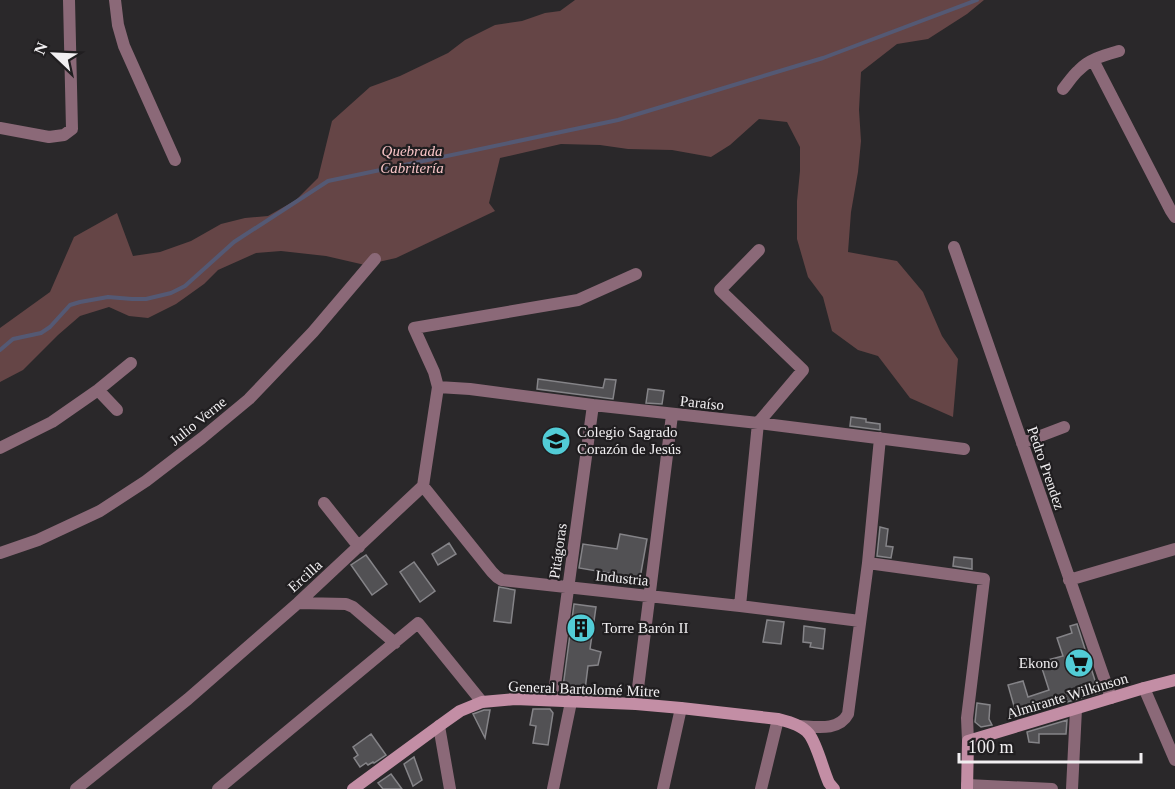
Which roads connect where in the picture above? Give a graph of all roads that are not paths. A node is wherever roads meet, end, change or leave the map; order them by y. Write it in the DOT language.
graph roads {
  1 [pos="69,0"];
  2 [pos="115,0"];
  3 [pos="1119,51"];
  4 [pos="1092,60"];
  5 [pos="1064,89"];
  6 [pos="0,128"];
  7 [pos="175,160"];
  8 [pos="1175,217"];
  9 [pos="954,247"];
  10 [pos="759,250"];
  11 [pos="375,259"];
  12 [pos="636,274"];
  13 [pos="131,363"];
  14 [pos="438,387"];
  15 [pos="98,390"];
  16 [pos="593,405"];
  17 [pos="117,410"];
  18 [pos="672,415"];
  19 [pos="758,423"];
  20 [pos="1064,427"];
  21 [pos="880,438"];
  22 [pos="1022,443"];
  23 [pos="0,448"];
  24 [pos="964,449"];
  25 [pos="423,486"];
  26 [pos="324,502"];
  27 [pos="359,547"];
  28 [pos="1175,549"];
  29 [pos="0,553"];
  30 [pos="868,563"];
  31 [pos="1069,580"];
  32 [pos="567,587"];
  33 [pos="648,596"];
  34 [pos="298,603"];
  35 [pos="740,606"];
  36 [pos="860,621"];
  37 [pos="395,643"];
  38 [pos="1175,680"];
  39 [pos="1144,688"];
  40 [pos="1111,698"];
  41 [pos="552,700"];
  42 [pos="482,702"];
  43 [pos="571,702"];
  44 [pos="636,704"];
  45 [pos="681,708"];
  46 [pos="1076,710"];
  47 [pos="778,719"];
  48 [pos="439,726"];
  49 [pos="800,726"];
  50 [pos="968,741"];
  51 [pos="1175,760"];
  52 [pos="967,787"];
  53 [pos="76,789"];
  54 [pos="218,789"];
  55 [pos="353,789"];
  56 [pos="450,789"];
  57 [pos="553,789"];
  58 [pos="663,789"];
  59 [pos="761,789"];
  60 [pos="834,789"];
  61 [pos="1052,789"];
  62 [pos="1072,789"];
  1 -- 6 [label="street"];
  2 -- 7 [label="street"];
  3 -- 4 [label="street"];
  4 -- 5 [label="street"];
  4 -- 8 [label="street"];
  9 -- 22 [label="street, Pedro Prendez"];
  10 -- 19 [label="street"];
  11 -- 29 [label="street, Julio Verne"];
  12 -- 14 [label="street"];
  13 -- 15 [label="street"];
  14 -- 16 [label="street, Paraíso"];
  14 -- 25 [label="street"];
  15 -- 17 [label="street"];
  15 -- 23 [label="street"];
  16 -- 18 [label="street, Paraíso"];
  16 -- 32 [label="street, Pitágoras"];
  18 -- 19 [label="street, Paraíso"];
  18 -- 33 [label="street"];
  19 -- 21 [label="street, Paraíso"];
  19 -- 35 [label="street"];
  20 -- 22 [label="street"];
  21 -- 24 [label="street, Paraíso"];
  21 -- 30 [label="street"];
  22 -- 31 [label="street, Pedro Prendez"];
  25 -- 27 [label="street, Ercilla"];
  25 -- 32 [label="street, Industria"];
  26 -- 27 [label="street"];
  27 -- 34 [label="street, Ercilla"];
  28 -- 31 [label="street"];
  30 -- 36 [label="street"];
  30 -- 50 [label="street"];
  31 -- 40 [label="street, Pedro Prendez"];
  32 -- 33 [label="street, Industria"];
  32 -- 41 [label="street, Pitágoras"];
  33 -- 35 [label="street, Industria"];
  33 -- 44 [label="street"];
  34 -- 37 [label="street"];
  34 -- 53 [label="street, Ercilla"];
  35 -- 36 [label="street, Industria"];
  36 -- 49 [label="street, General Bartolomé Mitre"];
  37 -- 42 [label="street"];
  37 -- 54 [label="street"];
  38 -- 39 [label="street, Almirante Wilkinson"];
  39 -- 40 [label="street, Almirante Wilkinson"];
  39 -- 51 [label="street"];
  40 -- 46 [label="street, Almirante Wilkinson"];
  41 -- 42 [label="street, General Bartolomé Mitre"];
  41 -- 43 [label="street, General Bartolomé Mitre"];
  42 -- 48 [label="street, General Bartolomé Mitre"];
  43 -- 44 [label="street, General Bartolomé Mitre"];
  43 -- 57 [label="street"];
  44 -- 45 [label="street, General Bartolomé Mitre"];
  45 -- 47 [label="street, General Bartolomé Mitre"];
  45 -- 58 [label="street"];
  46 -- 50 [label="street, Almirante Wilkinson"];
  46 -- 62 [label="street"];
  47 -- 49 [label="street, General Bartolomé Mitre"];
  47 -- 59 [label="street"];
  48 -- 55 [label="street, General Bartolomé Mitre"];
  48 -- 56 [label="street"];
  49 -- 60 [label="street"];
  50 -- 52 [label="street"];
  52 -- 61 [label="street"];
}
